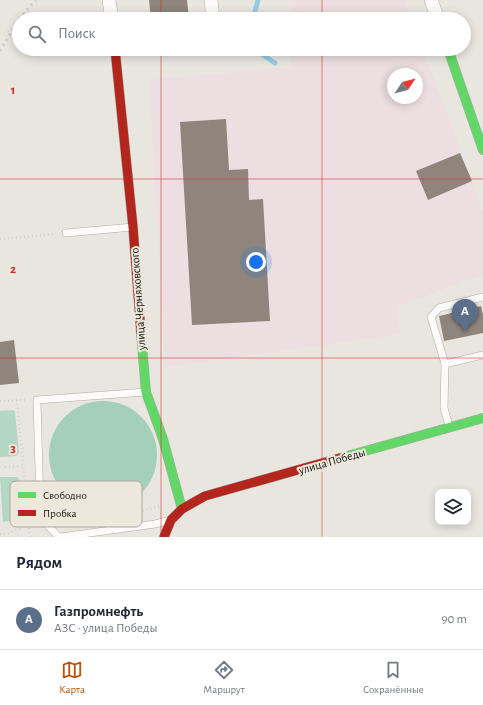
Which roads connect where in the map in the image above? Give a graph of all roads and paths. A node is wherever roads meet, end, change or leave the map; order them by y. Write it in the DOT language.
graph roads {
  1 [pos="109,0"];
  2 [pos="211,0"];
  3 [pos="431,0"];
  4 [pos="111,12"];
  5 [pos="212,12"];
  6 [pos="435,12"];
  7 [pos="116,56"];
  8 [pos="450,56"];
  9 [pos="483,150"];
  10 [pos="133,227"];
  11 [pos="66,233"];
  12 [pos="0,238"];
  13 [pos="483,297"];
  14 [pos="483,354"];
  15 [pos="445,364"];
  16 [pos="146,392"];
  17 [pos="17,400"];
  18 [pos="37,400"];
  19 [pos="0,401"];
  20 [pos="483,418"];
  21 [pos="450,428"];
  22 [pos="23,466"];
  23 [pos="6,467"];
  24 [pos="25,481"];
  25 [pos="39,481"];
  26 [pos="182,509"];
  27 [pos="171,520"];
  28 [pos="142,526"];
  29 [pos="29,527"];
  30 [pos="50,527"];
  31 [pos="133,527"];
  32 [pos="30,537"];
  33 [pos="60,537"];
  34 [pos="164,537"];
  1 -- 4 [label="street"];
  2 -- 5 [label="street"];
  3 -- 6 [label="street"];
  7 -- 10 [label="street, улица Черняховского"];
  8 -- 9 [label="street"];
  10 -- 11 [label="lane"];
  10 -- 16 [label="street, улица Черняховского"];
  11 -- 12 [label="path"];
  13 -- 15 [label="lane"];
  14 -- 15 [label="lane"];
  15 -- 21 [label="lane"];
  16 -- 18 [label="lane"];
  16 -- 26 [label="street, улица Черняховского"];
  17 -- 18 [label="path"];
  17 -- 19 [label="path"];
  17 -- 22 [label="path"];
  18 -- 25 [label="lane"];
  20 -- 21 [label="street, улица Победы"];
  21 -- 26 [label="street, улица Победы"];
  22 -- 23 [label="path"];
  22 -- 24 [label="path"];
  26 -- 27 [label="street"];
  27 -- 28 [label="lane"];
  27 -- 34 [label="street"];
  29 -- 32 [label="path"];
  30 -- 33 [label="lane"];
  31 -- 33 [label="lane"];
}
